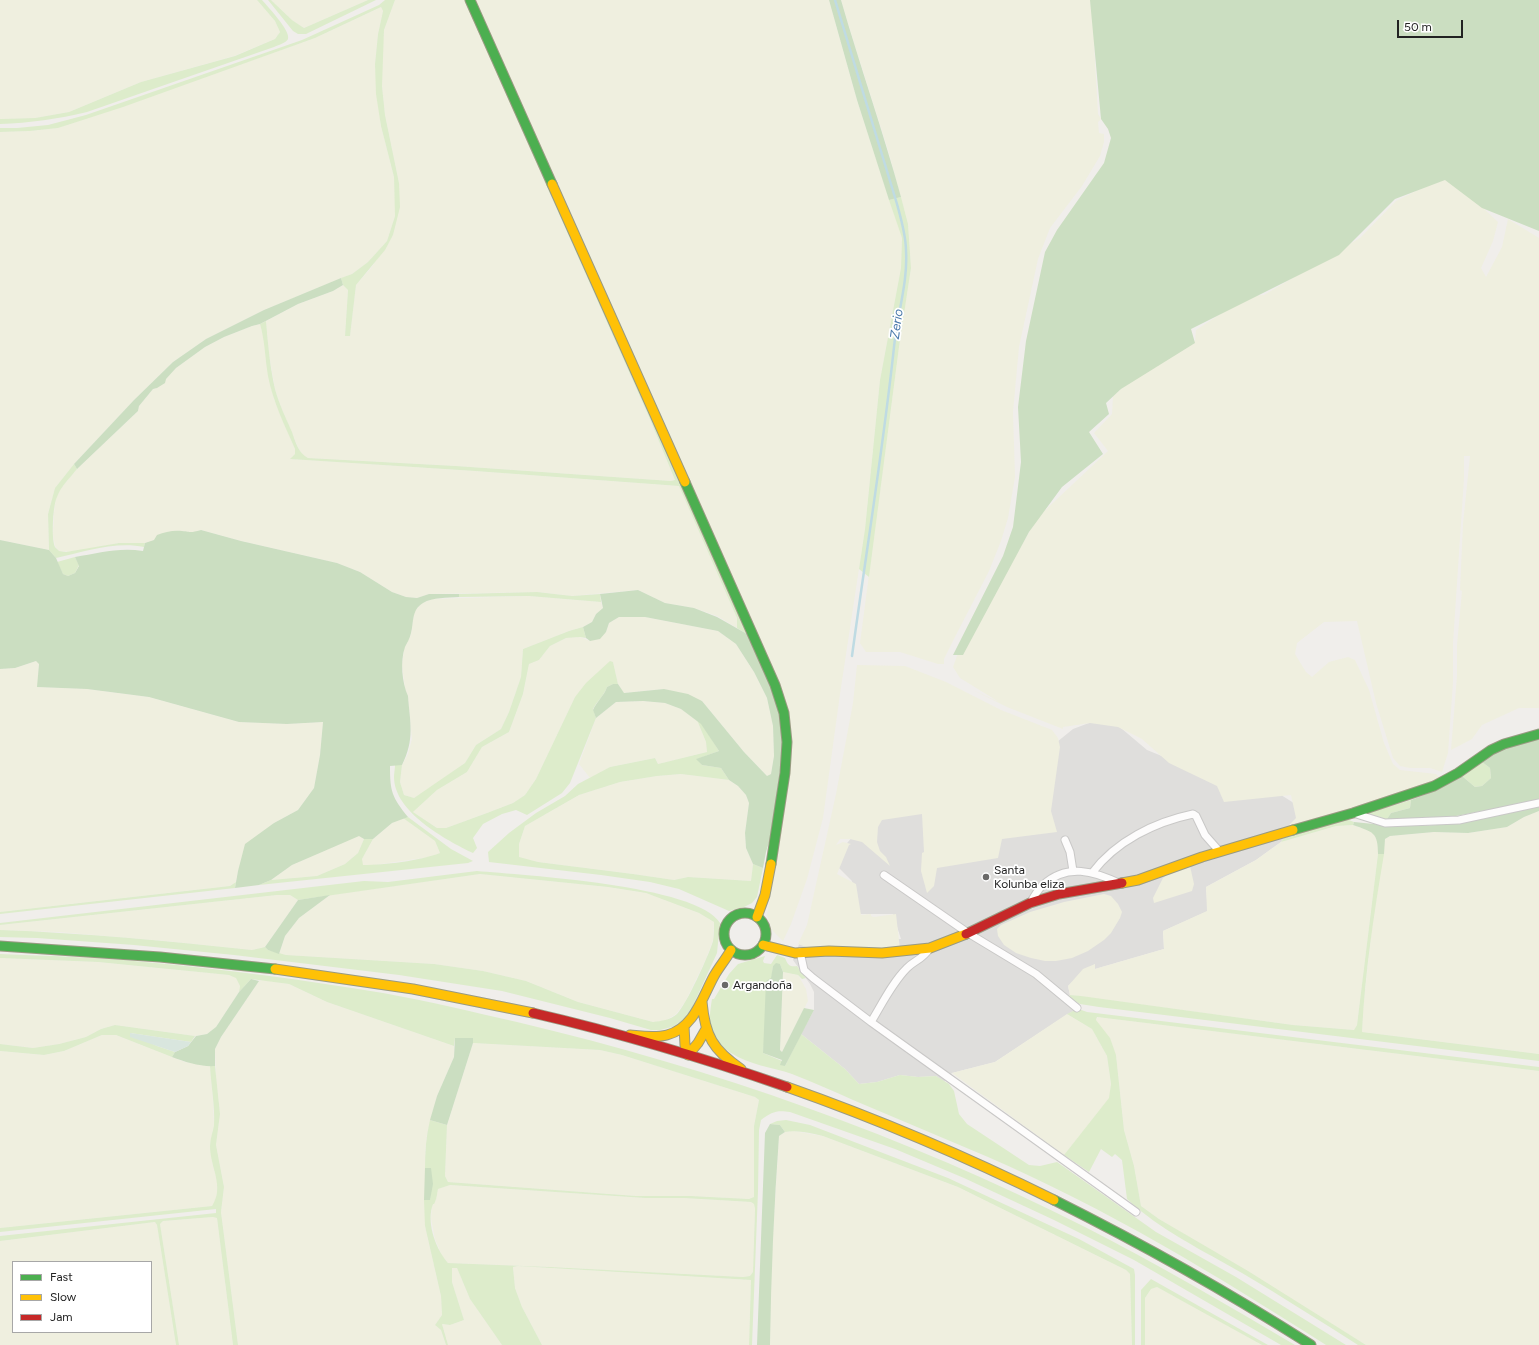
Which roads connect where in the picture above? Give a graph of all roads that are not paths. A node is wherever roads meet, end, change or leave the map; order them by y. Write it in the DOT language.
graph roads {
  1 [pos="470,0"];
  2 [pos="1539,734"];
  3 [pos="1539,803"];
  4 [pos="1353,813"];
  5 [pos="1065,840"];
  6 [pos="1220,852"];
  7 [pos="1073,871"];
  8 [pos="1092,873"];
  9 [pos="884,875"];
  10 [pos="1122,884"];
  11 [pos="1030,903"];
  12 [pos="757,917"];
  13 [pos="968,933"];
  14 [pos="763,945"];
  15 [pos="0,946"];
  16 [pos="930,948"];
  17 [pos="731,950"];
  18 [pos="800,952"];
  19 [pos="702,1002"];
  20 [pos="1077,1008"];
  21 [pos="871,1022"];
  22 [pos="684,1026"];
  23 [pos="706,1029"];
  24 [pos="611,1033"];
  25 [pos="688,1055"];
  26 [pos="748,1073"];
  27 [pos="1136,1212"];
  28 [pos="1311,1345"];
  1 -- 12 [label="street"];
  2 -- 4 [label="street"];
  3 -- 4 [label="street"];
  4 -- 6 [label="street"];
  5 -- 7 [label="street"];
  6 -- 8 [label="street"];
  6 -- 10 [label="street"];
  7 -- 8 [label="street"];
  7 -- 11 [label="street"];
  8 -- 10 [label="street"];
  9 -- 13 [label="street"];
  10 -- 11 [label="street"];
  11 -- 13 [label="street"];
  12 -- 14 [label="street"];
  12 -- 17 [label="street"];
  13 -- 16 [label="street"];
  13 -- 20 [label="street"];
  14 -- 17 [label="street"];
  14 -- 18 [label="street"];
  15 -- 24 [label="street"];
  16 -- 18 [label="street"];
  16 -- 21 [label="street"];
  17 -- 19 [label="street"];
  18 -- 21 [label="street"];
  19 -- 22 [label="street"];
  19 -- 23 [label="street"];
  21 -- 27 [label="street"];
  22 -- 24 [label="street"];
  22 -- 25 [label="street"];
  23 -- 25 [label="street"];
  23 -- 26 [label="street"];
  24 -- 25 [label="street"];
  25 -- 26 [label="street"];
  26 -- 28 [label="street"];
}
